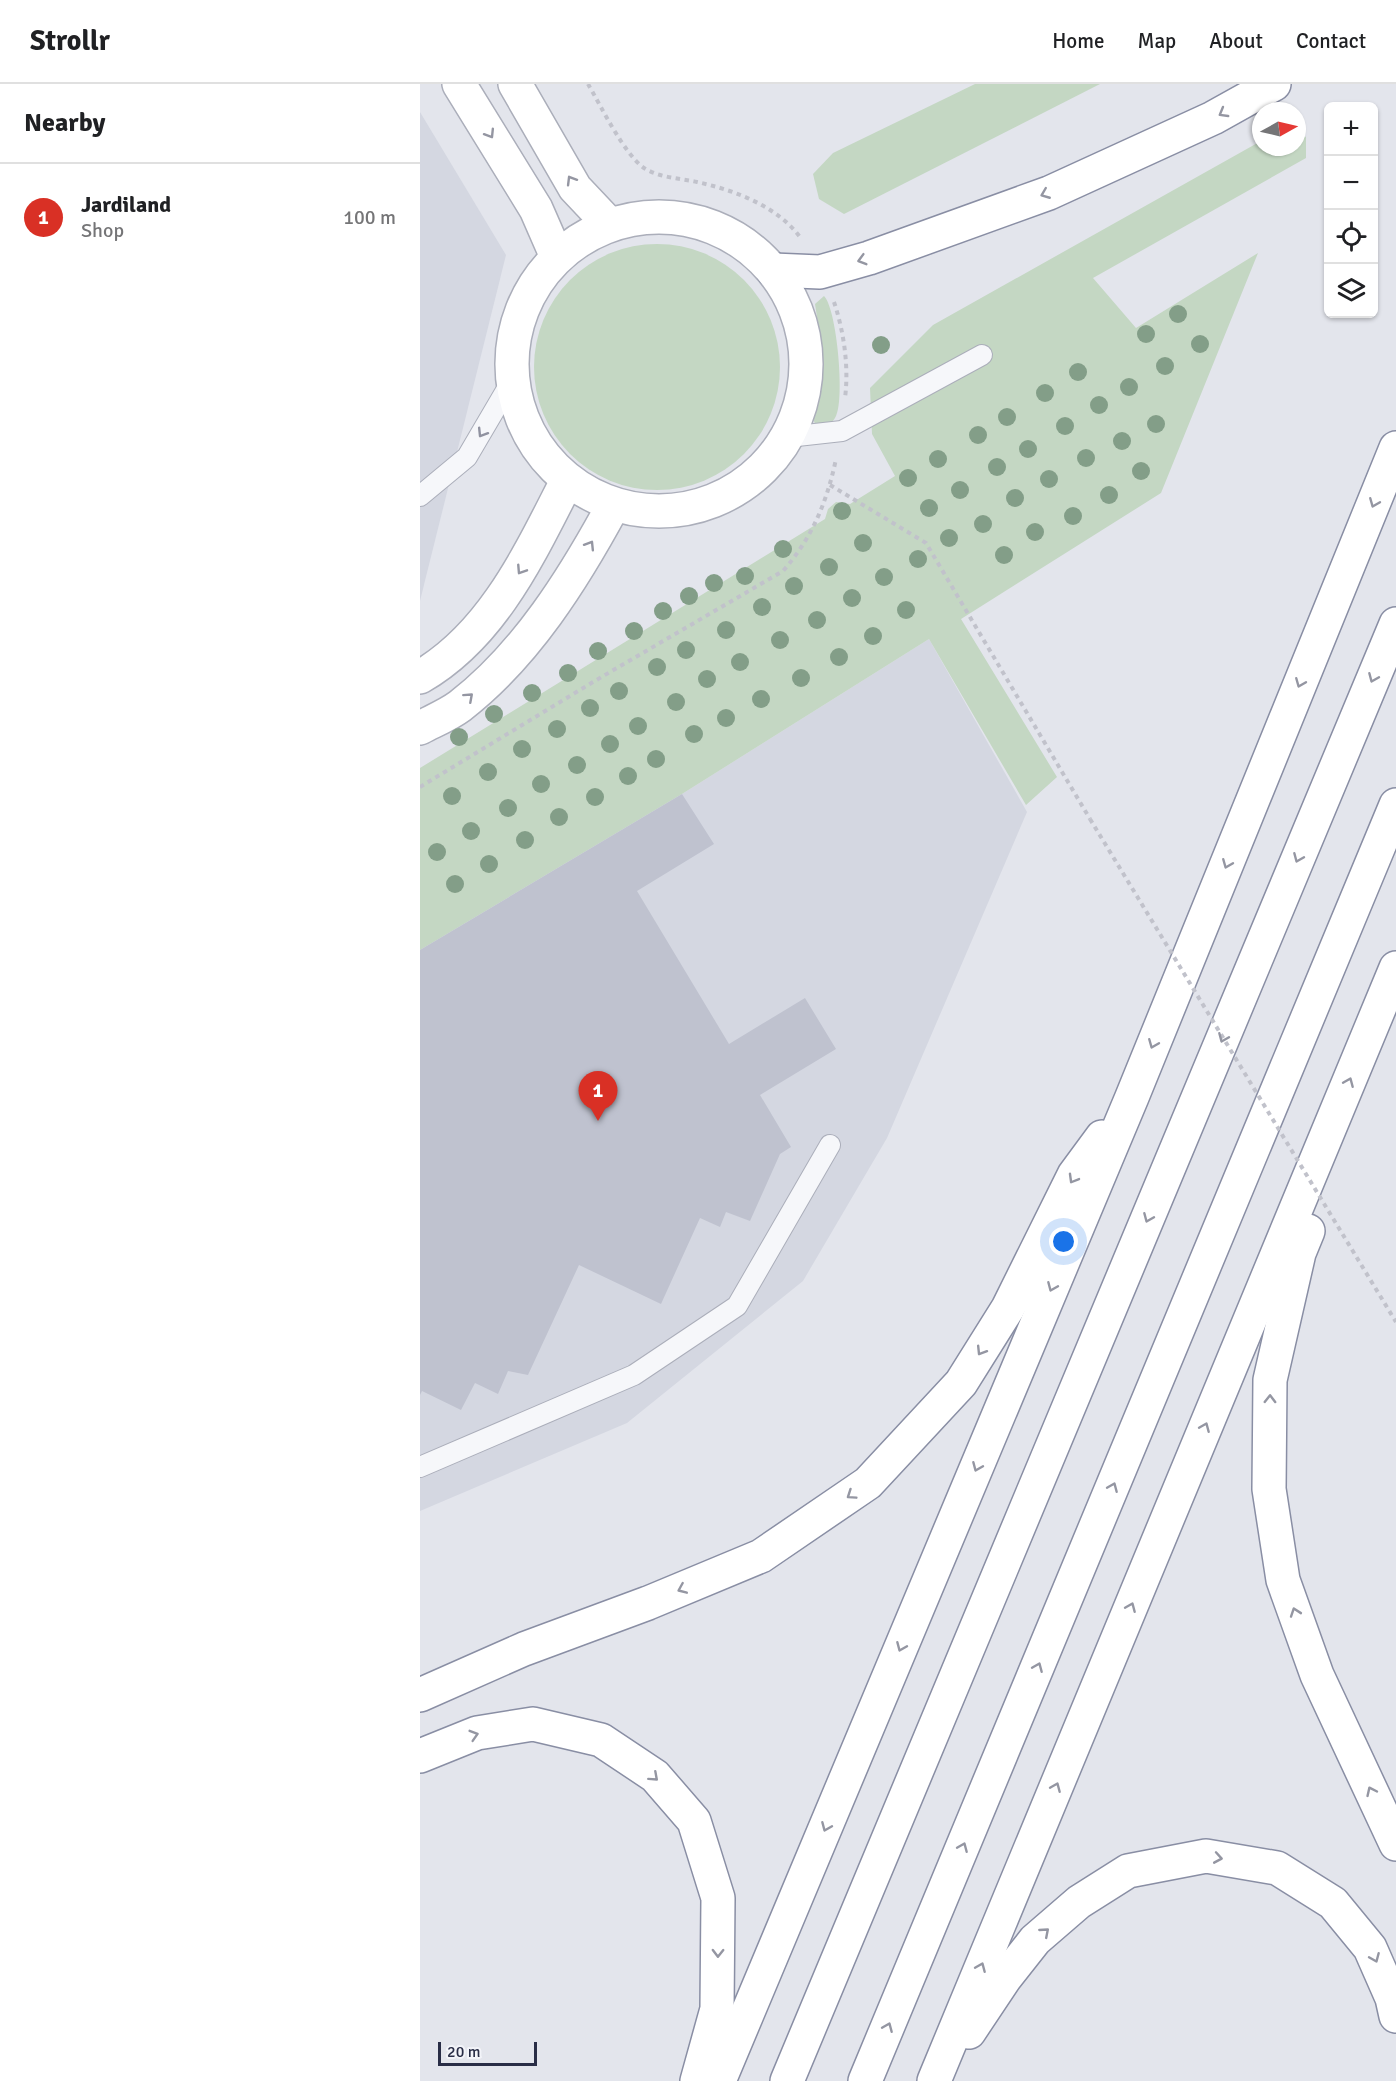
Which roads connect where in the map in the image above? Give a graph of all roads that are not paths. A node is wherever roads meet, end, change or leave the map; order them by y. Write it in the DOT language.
graph roads {
  1 [pos="459,84"];
  2 [pos="515,84"];
  3 [pos="1274,84"];
  4 [pos="609,224"];
  5 [pos="557,257"];
  6 [pos="773,270"];
  7 [pos="982,355"];
  8 [pos="511,382"];
  9 [pos="788,437"];
  10 [pos="1396,448"];
  11 [pos="567,481"];
  12 [pos="420,496"];
  13 [pos="613,506"];
  14 [pos="1396,624"];
  15 [pos="420,677"];
  16 [pos="420,728"];
  17 [pos="1396,805"];
  18 [pos="1396,968"];
  19 [pos="1132,1098"];
  20 [pos="1326,1136"];
  21 [pos="830,1145"];
  22 [pos="420,1467"];
  23 [pos="420,1695"];
  24 [pos="420,1756"];
  25 [pos="1396,1844"];
  26 [pos="1396,2016"];
  27 [pos="934,2080"];
  28 [pos="697,2081"];
  29 [pos="719,2081"];
  30 [pos="787,2081"];
  31 [pos="866,2081"];
  1 -- 5 [label="main road, one-way"];
  4 -- 2 [label="main road, one-way"];
  3 -- 6 [label="main road, one-way"];
  4 -- 5 [label="main road"];
  4 -- 6 [label="main road"];
  5 -- 8 [label="main road"];
  6 -- 9 [label="main road"];
  7 -- 9 [label="lane"];
  8 -- 11 [label="main road"];
  8 -- 12 [label="lane, one-way"];
  9 -- 13 [label="main road"];
  10 -- 19 [label="main road, one-way"];
  11 -- 13 [label="main road"];
  11 -- 15 [label="main road, one-way"];
  16 -- 13 [label="main road, one-way"];
  14 -- 30 [label="main road, one-way"];
  31 -- 17 [label="main road, one-way"];
  20 -- 18 [label="main road, one-way"];
  19 -- 23 [label="main road, one-way"];
  19 -- 29 [label="main road, one-way"];
  25 -- 20 [label="main road, one-way"];
  27 -- 20 [label="main road, one-way"];
  21 -- 22 [label="lane"];
  24 -- 28 [label="main road, one-way"];
  27 -- 26 [label="main road, one-way"];
}
